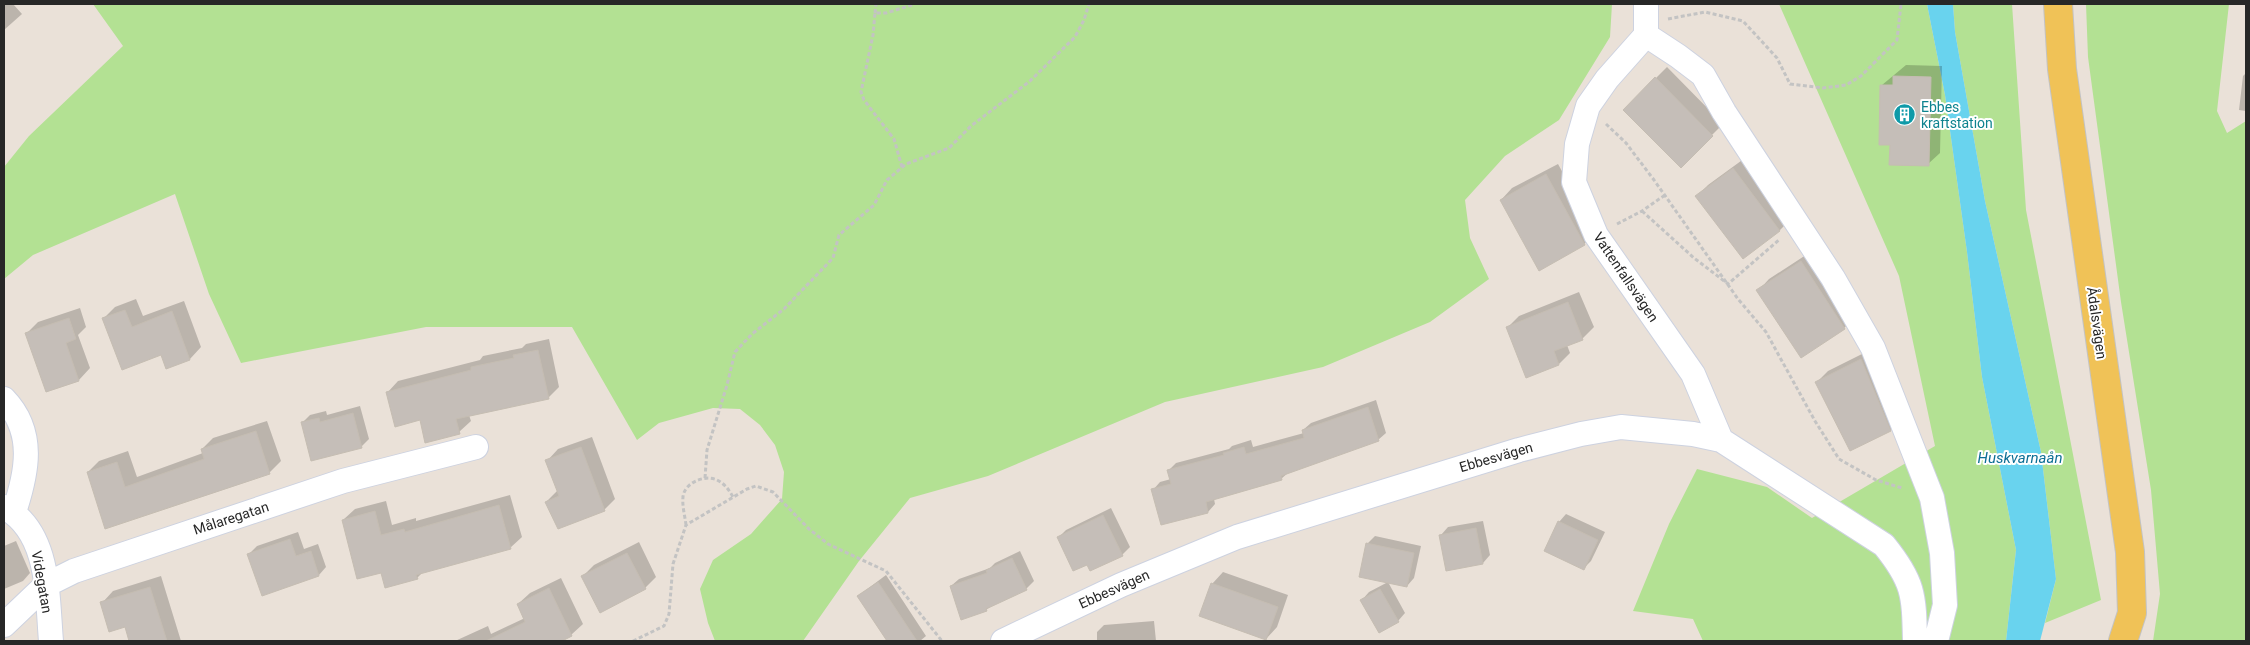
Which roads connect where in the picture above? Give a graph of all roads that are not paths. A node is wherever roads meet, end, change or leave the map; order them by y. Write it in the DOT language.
graph roads {
  1 [pos="1646,4"];
  2 [pos="2058,4"];
  3 [pos="1646,35"];
  4 [pos="4,399"];
  5 [pos="1721,440"];
  6 [pos="476,447"];
  7 [pos="9,509"];
  8 [pos="46,585"];
  9 [pos="4,625"];
  10 [pos="51,641"];
  11 [pos="1003,641"];
  12 [pos="1915,641"];
  13 [pos="1936,641"];
  14 [pos="2123,641"];
  1 -- 3 [label="street"];
  2 -- 14 [label="main road, Ådalsvägen"];
  3 -- 5 [label="street, Vattenfallsvägen"];
  3 -- 13 [label="street"];
  4 -- 7 [label="street"];
  5 -- 11 [label="street, Ebbesvägen"];
  5 -- 12 [label="street, Ebbesvägen"];
  6 -- 8 [label="street, Målaregatan"];
  7 -- 8 [label="street, Videgatan"];
  8 -- 9 [label="street, Målaregatan"];
  8 -- 10 [label="street, Videgatan"];
}
